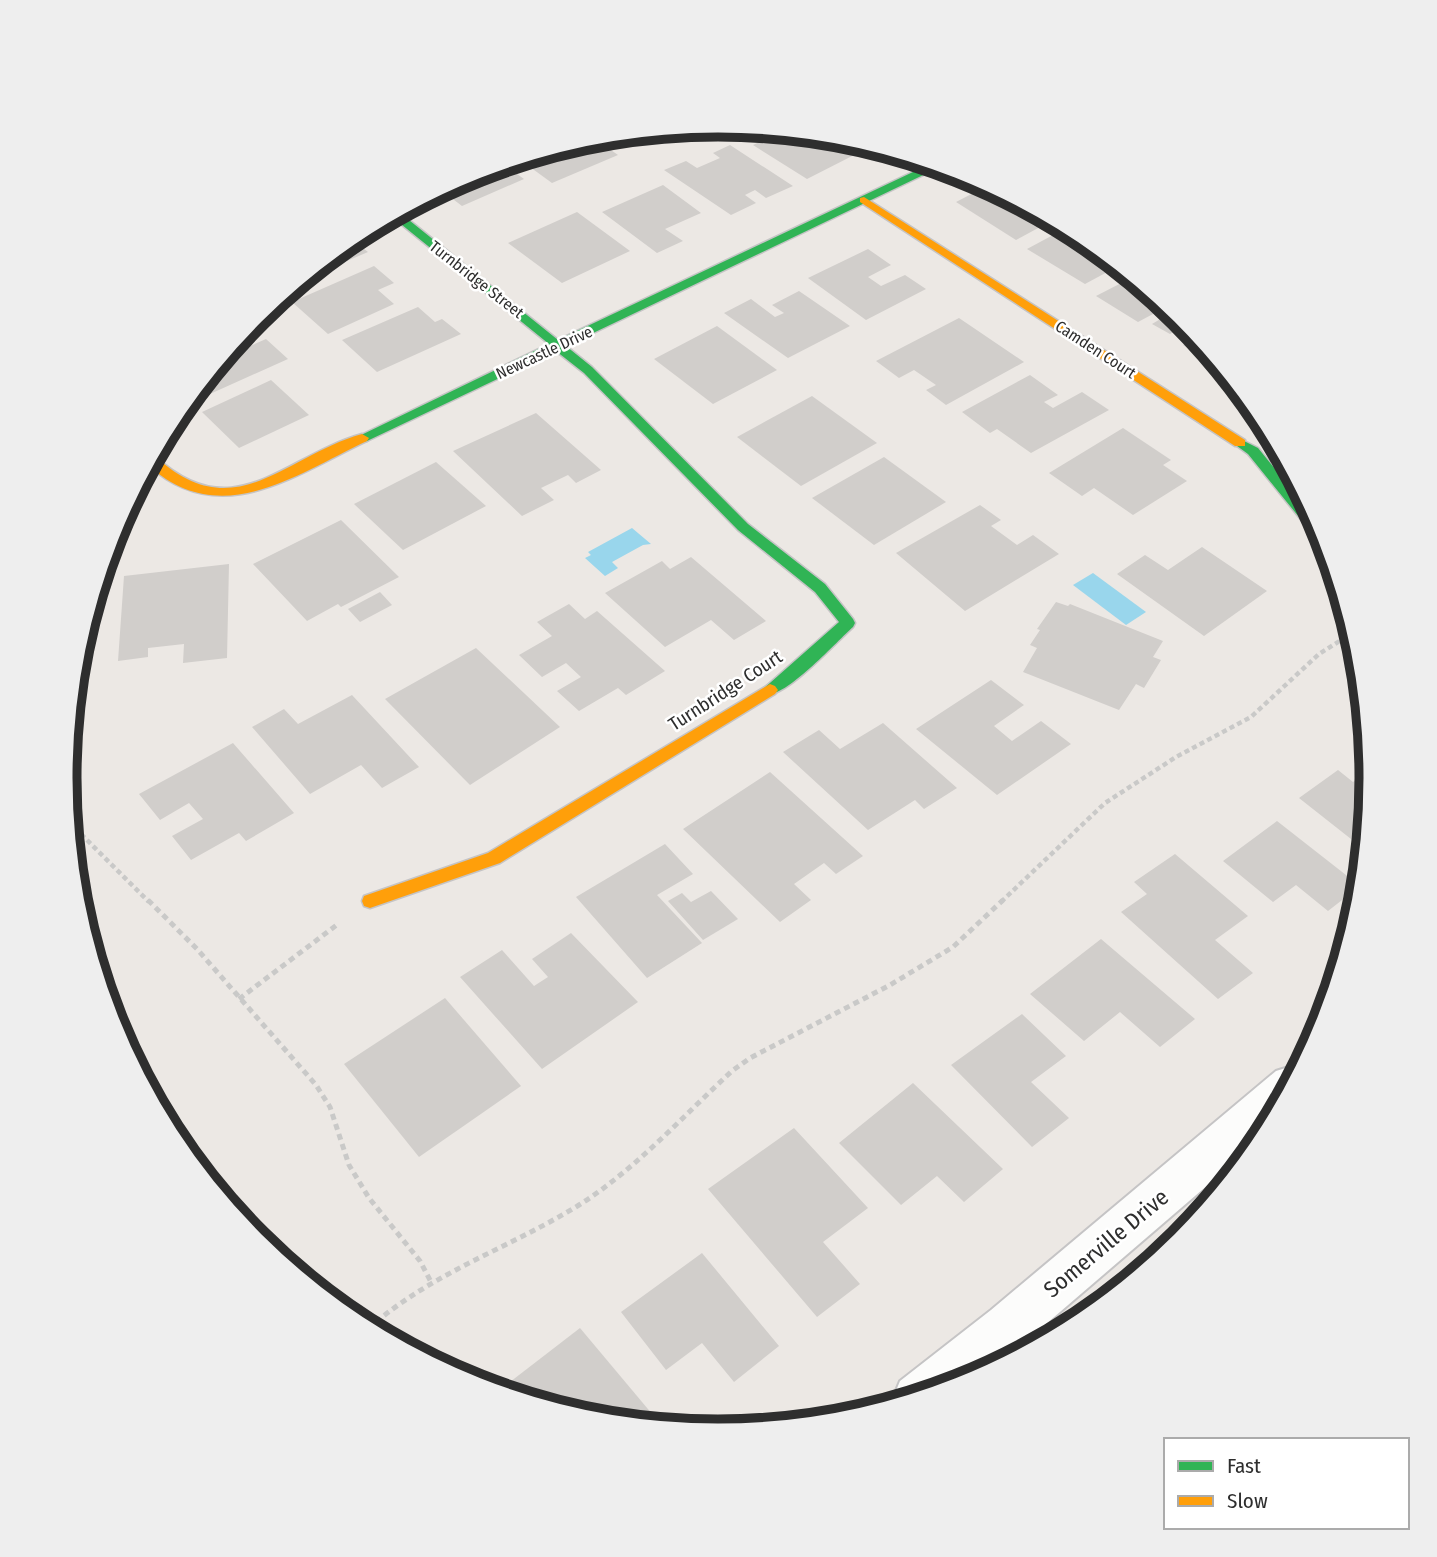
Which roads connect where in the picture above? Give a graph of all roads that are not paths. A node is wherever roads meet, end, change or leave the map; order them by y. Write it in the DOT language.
graph roads {
  1 [pos="925,171"];
  2 [pos="864,200"];
  3 [pos="403,220"];
  4 [pos="558,345"];
  5 [pos="158,467"];
  6 [pos="1301,510"];
  7 [pos="370,901"];
  8 [pos="1270,1105"];
  9 [pos="1019,1338"];
  10 [pos="962,1372"];
  1 -- 2 [label="street, Newcastle Drive"];
  2 -- 4 [label="street, Newcastle Drive"];
  2 -- 6 [label="street, Camden Court"];
  3 -- 4 [label="street, Turnbridge Street"];
  4 -- 5 [label="street, Newcastle Drive"];
  4 -- 7 [label="street, Turnbridge Court"];
  8 -- 9 [label="street, Somerville Drive"];
  9 -- 10 [label="street, Somerville Drive"];
}
